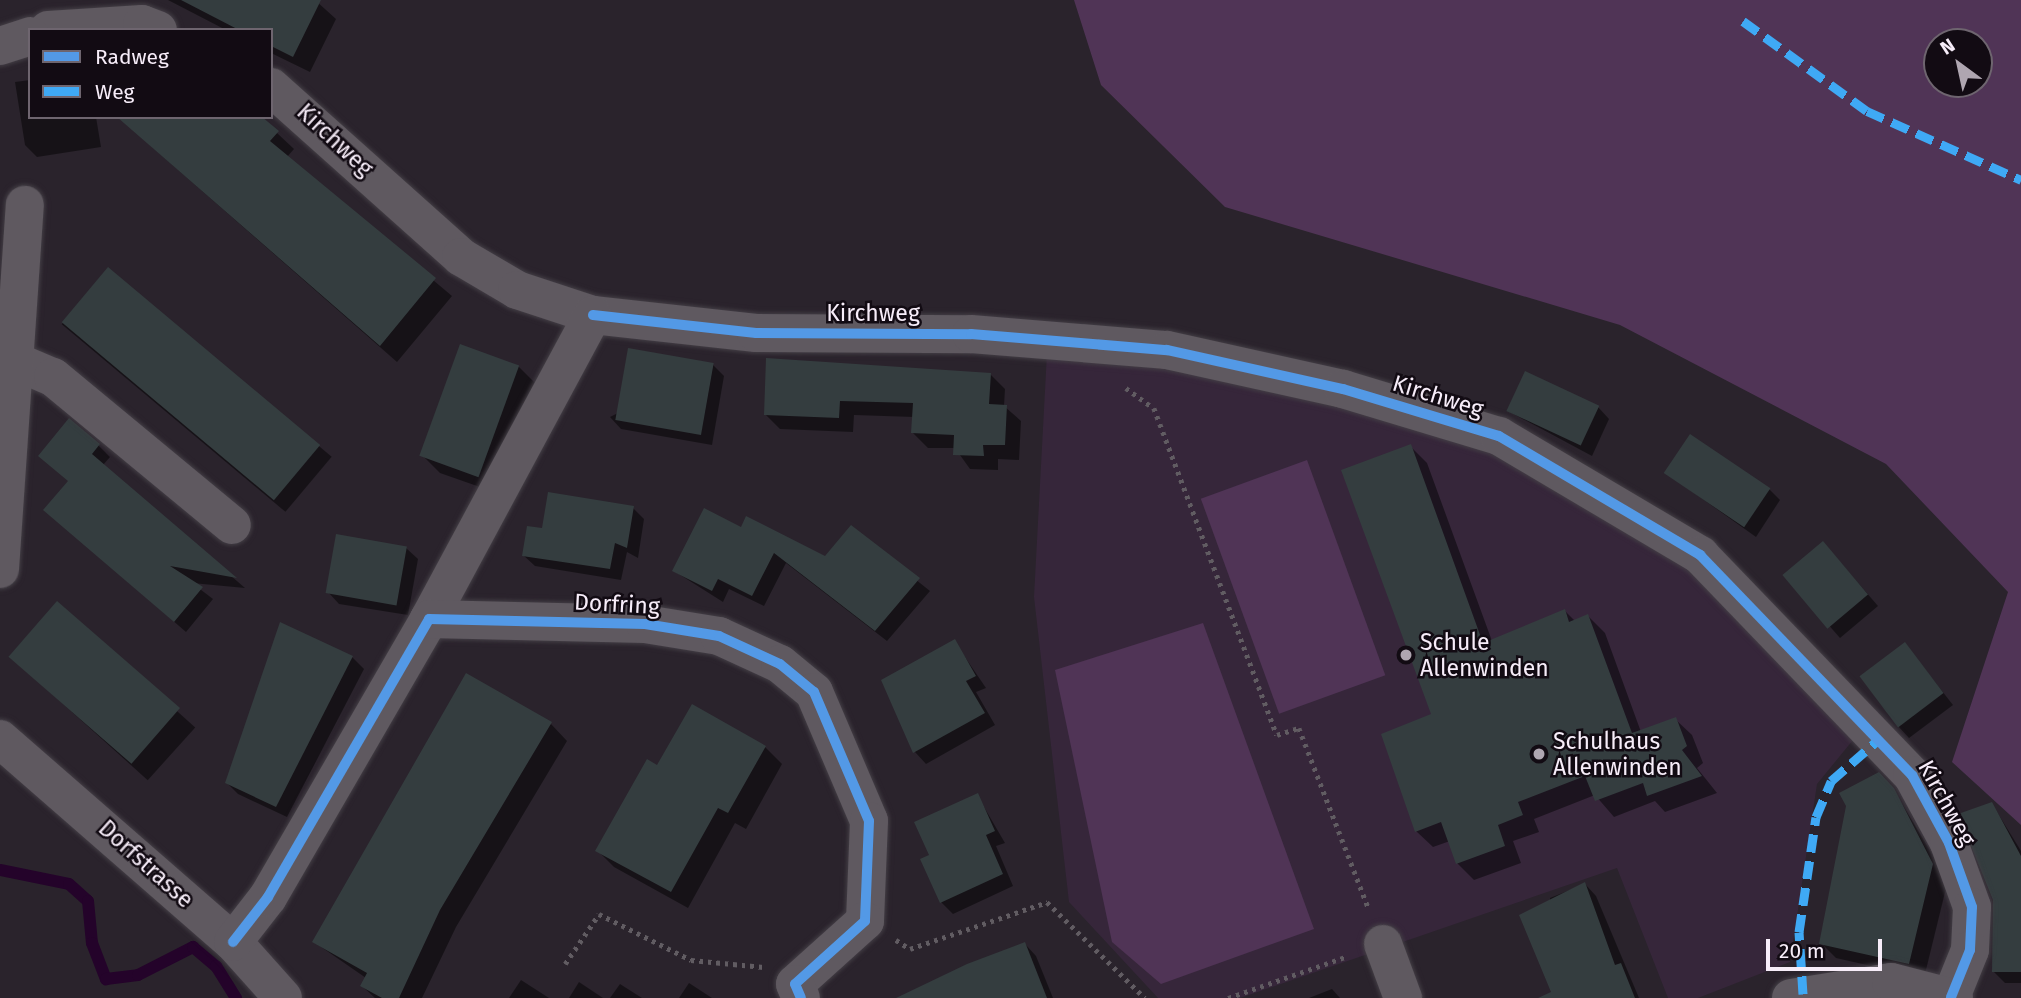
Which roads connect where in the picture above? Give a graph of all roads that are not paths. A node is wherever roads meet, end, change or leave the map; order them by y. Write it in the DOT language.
graph roads {
  1 [pos="75,28"];
  2 [pos="153,28"];
  3 [pos="28,37"];
  4 [pos="0,46"];
  5 [pos="273,89"];
  6 [pos="24,205"];
  7 [pos="593,315"];
  8 [pos="17,362"];
  9 [pos="232,525"];
  10 [pos="0,569"];
  11 [pos="429,619"];
  12 [pos="0,739"];
  13 [pos="233,942"];
  14 [pos="1383,944"];
  15 [pos="798,991"];
  16 [pos="1952,997"];
  17 [pos="284,998"];
  18 [pos="1403,998"];
  19 [pos="1791,998"];
  1 -- 2 [label="street"];
  3 -- 4 [label="street"];
  5 -- 7 [label="street, Kirchweg"];
  6 -- 8 [label="street"];
  7 -- 11 [label="street"];
  7 -- 16 [label="street, Kirchweg"];
  8 -- 9 [label="street"];
  8 -- 10 [label="street"];
  11 -- 13 [label="street"];
  11 -- 15 [label="street, Dorfring"];
  12 -- 13 [label="street, Dorfstrasse"];
  13 -- 17 [label="street, Dorfstrasse"];
  14 -- 18 [label="street"];
  16 -- 19 [label="street"];
}
